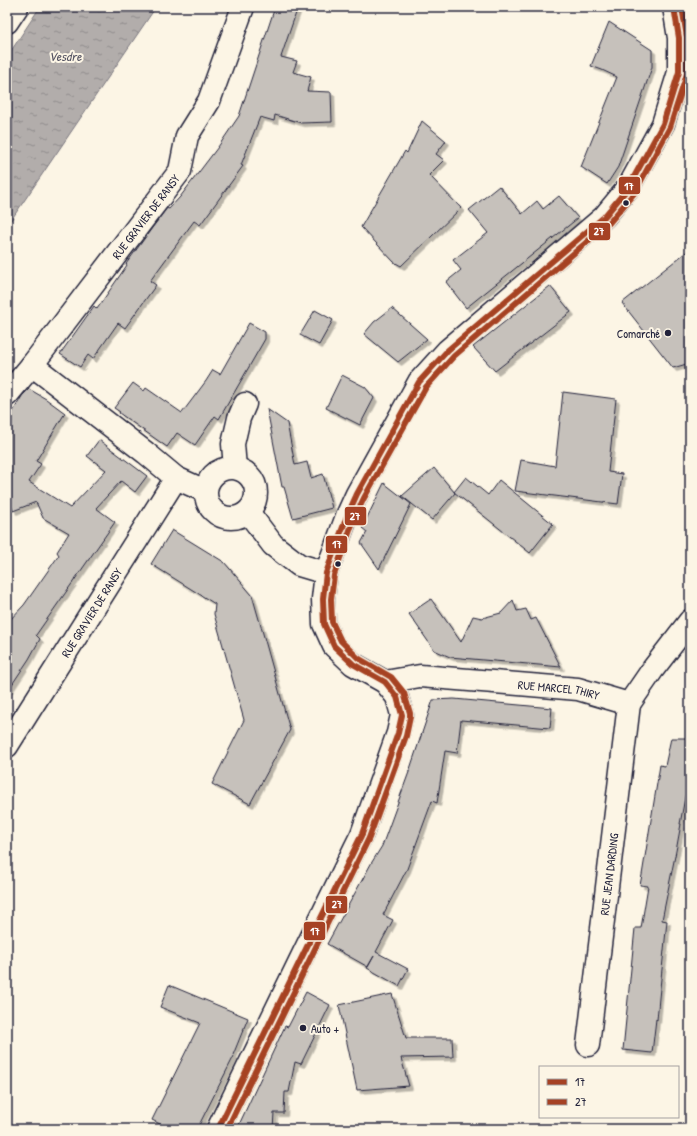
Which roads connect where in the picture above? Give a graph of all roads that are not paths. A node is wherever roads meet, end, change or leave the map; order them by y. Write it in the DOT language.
graph roads {
  1 [pos="17,7"];
  2 [pos="243,7"];
  3 [pos="674,7"];
  4 [pos="7,22"];
  5 [pos="685,69"];
  6 [pos="32,365"];
  7 [pos="7,395"];
  8 [pos="245,404"];
  9 [pos="235,468"];
  10 [pos="176,478"];
  11 [pos="205,491"];
  12 [pos="248,512"];
  13 [pos="326,572"];
  14 [pos="690,621"];
  15 [pos="385,682"];
  16 [pos="629,704"];
  17 [pos="7,746"];
  18 [pos="588,1045"];
  19 [pos="218,1129"];
  1 -- 4 [label="street"];
  2 -- 6 [label="street, RUE GRAVIER DE RANSY"];
  3 -- 5 [label="street"];
  5 -- 13 [label="street"];
  6 -- 7 [label="street, RUE GRAVIER DE RANSY"];
  6 -- 10 [label="street"];
  8 -- 9 [label="street"];
  9 -- 11 [label="street"];
  9 -- 12 [label="street"];
  10 -- 11 [label="street"];
  10 -- 17 [label="street, RUE GRAVIER DE RANSY"];
  11 -- 12 [label="street"];
  12 -- 13 [label="street"];
  13 -- 15 [label="street"];
  14 -- 16 [label="street"];
  15 -- 16 [label="street, RUE MARCEL THIRY"];
  15 -- 19 [label="street"];
  16 -- 18 [label="street, RUE JEAN DARDING"];
}
